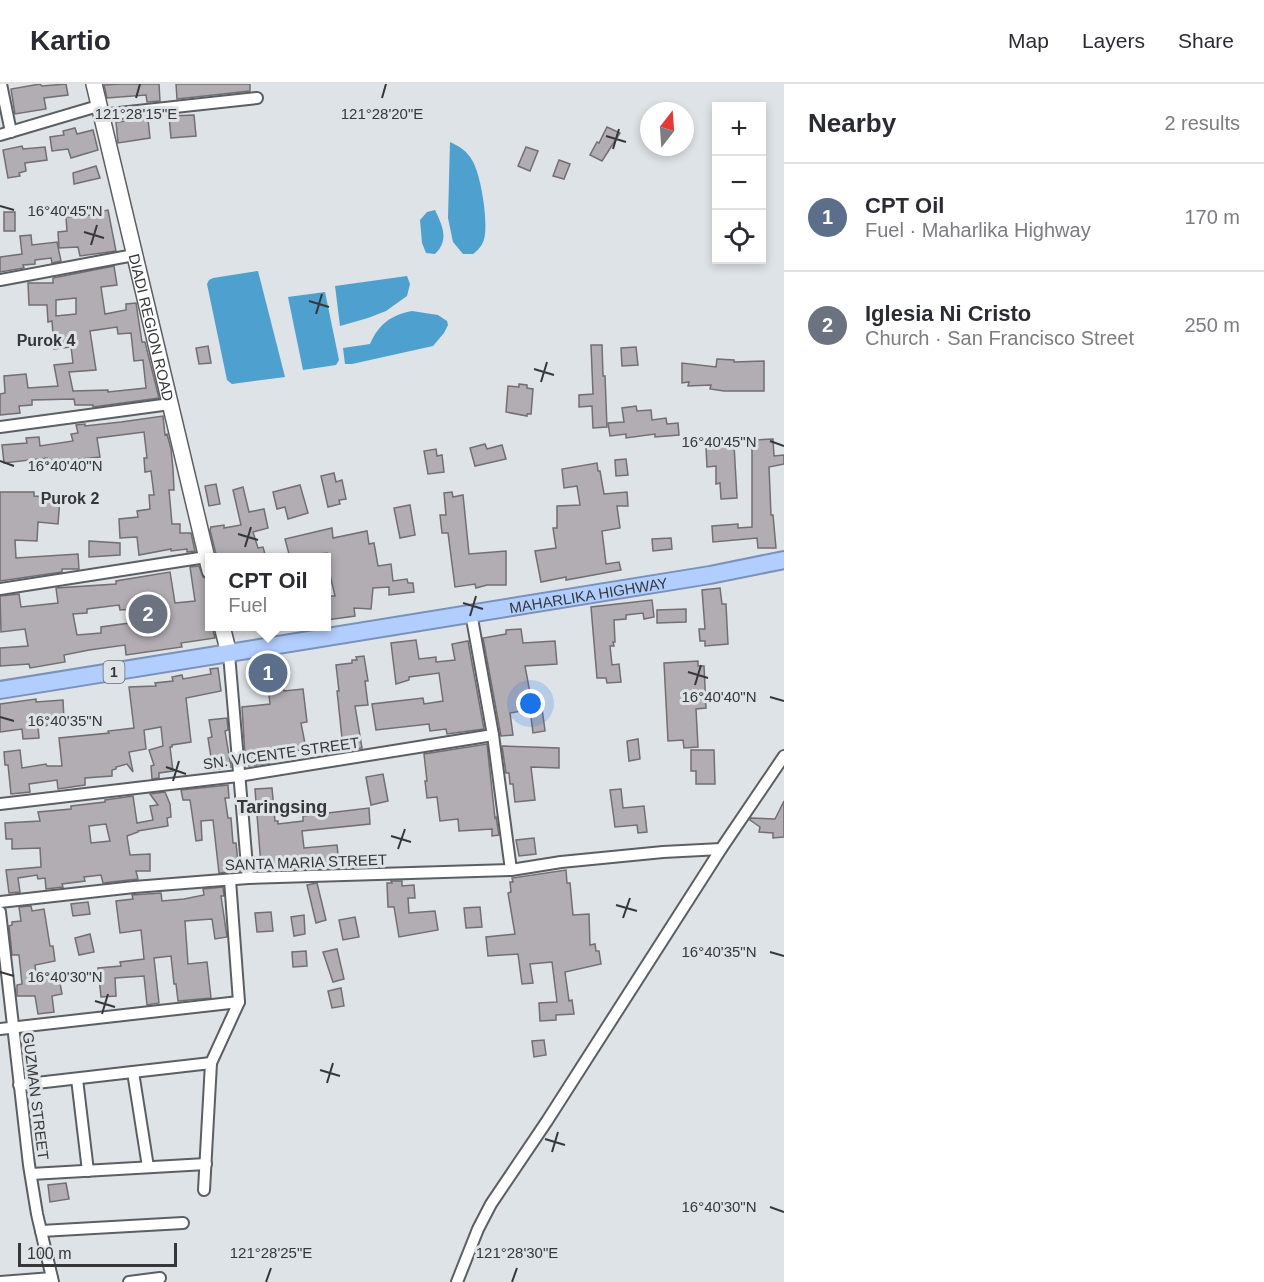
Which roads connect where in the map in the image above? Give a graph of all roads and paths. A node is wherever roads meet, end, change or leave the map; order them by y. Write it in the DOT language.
graph roads {
  1 [pos="1,84"];
  2 [pos="94,84"];
  3 [pos="257,98"];
  4 [pos="99,110"];
  5 [pos="5,133"];
  6 [pos="134,255"];
  7 [pos="0,280"];
  8 [pos="170,404"];
  9 [pos="0,427"];
  10 [pos="205,553"];
  11 [pos="784,560"];
  12 [pos="205,564"];
  13 [pos="0,589"];
  14 [pos="471,613"];
  15 [pos="223,631"];
  16 [pos="229,654"];
  17 [pos="0,690"];
  18 [pos="493,735"];
  19 [pos="784,756"];
  20 [pos="238,776"];
  21 [pos="0,804"];
  22 [pos="721,849"];
  23 [pos="511,870"];
  24 [pos="248,879"];
  25 [pos="230,880"];
  26 [pos="0,902"];
  27 [pos="0,912"];
  28 [pos="239,1002"];
  29 [pos="12,1028"];
  30 [pos="0,1029"];
  31 [pos="212,1063"];
  32 [pos="133,1072"];
  33 [pos="77,1079"];
  34 [pos="19,1085"];
  35 [pos="206,1164"];
  36 [pos="148,1167"];
  37 [pos="88,1170"];
  38 [pos="31,1174"];
  39 [pos="204,1190"];
  40 [pos="183,1223"];
  41 [pos="41,1231"];
  42 [pos="160,1278"];
  43 [pos="53,1280"];
  44 [pos="0,1282"];
  45 [pos="129,1282"];
  46 [pos="457,1282"];
  1 -- 5 [label="street"];
  2 -- 4 [label="main road, DIADI REGION ROAD"];
  3 -- 4 [label="street"];
  4 -- 5 [label="street"];
  4 -- 6 [label="main road, DIADI REGION ROAD"];
  6 -- 7 [label="street"];
  6 -- 8 [label="main road, DIADI REGION ROAD"];
  8 -- 9 [label="street"];
  8 -- 10 [label="main road, DIADI REGION ROAD"];
  11 -- 14 [label="highway, MAHARLIKA HIGHWAY / 1"];
  12 -- 13 [label="street"];
  14 -- 16 [label="highway, MAHARLIKA HIGHWAY / 1"];
  14 -- 18 [label="street"];
  15 -- 16 [label="main road"];
  16 -- 17 [label="highway, MAHARLIKA HIGHWAY / 1"];
  16 -- 20 [label="street"];
  18 -- 20 [label="street, SN. VICENTE STREET"];
  18 -- 23 [label="street"];
  19 -- 22 [label="street"];
  20 -- 21 [label="street, SN. VICENTE STREET"];
  20 -- 24 [label="street"];
  22 -- 23 [label="street, SANTA MARIA STREET"];
  22 -- 46 [label="street"];
  23 -- 24 [label="street, SANTA MARIA STREET"];
  24 -- 25 [label="street, SANTA MARIA STREET"];
  25 -- 26 [label="street, SANTA MARIA STREET"];
  25 -- 28 [label="street"];
  27 -- 29 [label="street, GUZMAN STREET"];
  28 -- 29 [label="street"];
  28 -- 31 [label="street"];
  29 -- 30 [label="street"];
  29 -- 34 [label="street, GUZMAN STREET"];
  31 -- 32 [label="street"];
  31 -- 35 [label="street"];
  32 -- 33 [label="street"];
  32 -- 36 [label="street"];
  33 -- 34 [label="street"];
  33 -- 37 [label="street"];
  34 -- 38 [label="street, GUZMAN STREET"];
  35 -- 36 [label="street"];
  35 -- 39 [label="street"];
  36 -- 37 [label="street"];
  37 -- 38 [label="street"];
  38 -- 41 [label="street, GUZMAN STREET"];
  40 -- 41 [label="street"];
  41 -- 43 [label="street, GUZMAN STREET"];
  42 -- 45 [label="street"];
  43 -- 44 [label="street"];
}
